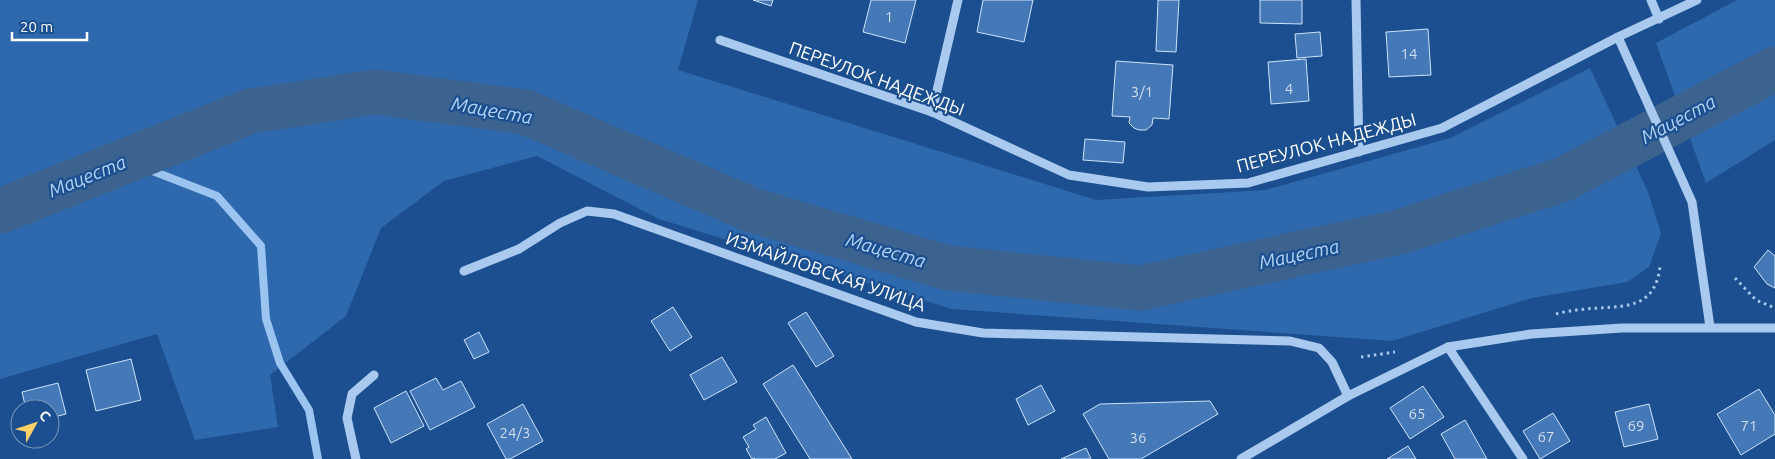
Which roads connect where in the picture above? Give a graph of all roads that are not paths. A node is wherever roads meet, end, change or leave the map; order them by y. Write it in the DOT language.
graph roads {
  1 [pos="958,0"];
  2 [pos="1356,0"];
  3 [pos="1651,0"];
  4 [pos="1697,0"];
  5 [pos="1658,19"];
  6 [pos="1618,37"];
  7 [pos="720,40"];
  8 [pos="932,112"];
  9 [pos="1359,152"];
  10 [pos="464,271"];
  11 [pos="1710,327"];
  12 [pos="1775,328"];
  13 [pos="1448,347"];
  14 [pos="374,374"];
  15 [pos="1348,396"];
  16 [pos="356,459"];
  17 [pos="1241,459"];
  18 [pos="1523,459"];
  1 -- 8 [label="street"];
  2 -- 9 [label="street"];
  3 -- 5 [label="street"];
  4 -- 5 [label="street, ПЕРЕУЛОК НАДЕЖДЫ"];
  5 -- 6 [label="street, ПЕРЕУЛОК НАДЕЖДЫ"];
  6 -- 9 [label="street, ПЕРЕУЛОК НАДЕЖДЫ"];
  6 -- 11 [label="street"];
  7 -- 8 [label="street, ПЕРЕУЛОК НАДЕЖДЫ"];
  8 -- 9 [label="street, ПЕРЕУЛОК НАДЕЖДЫ"];
  10 -- 15 [label="street, ИЗМАЙЛОВСКАЯ УЛИЦА"];
  11 -- 12 [label="street"];
  11 -- 13 [label="street"];
  13 -- 15 [label="street"];
  13 -- 18 [label="street"];
  14 -- 16 [label="street"];
  15 -- 17 [label="street"];
}
